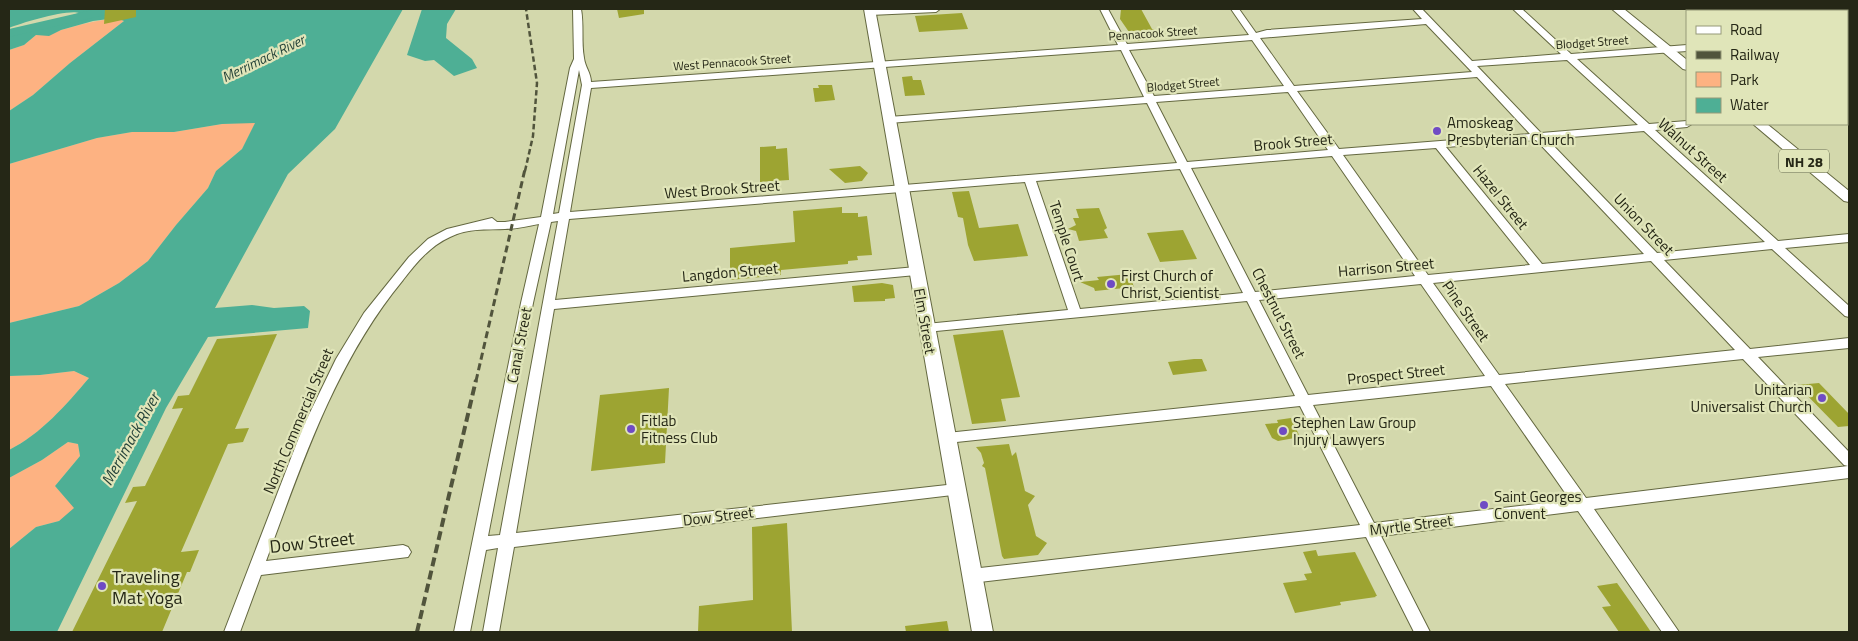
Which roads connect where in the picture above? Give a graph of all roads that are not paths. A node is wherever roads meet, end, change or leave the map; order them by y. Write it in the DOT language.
graph roads {
  1 [pos="577,9"];
  2 [pos="936,9"];
  3 [pos="1104,9"];
  4 [pos="1235,9"];
  5 [pos="1417,9"];
  6 [pos="1517,9"];
  7 [pos="1617,9"];
  8 [pos="869,10"];
  9 [pos="1429,21"];
  10 [pos="1255,36"];
  11 [pos="1124,48"];
  12 [pos="1686,48"];
  13 [pos="1666,49"];
  14 [pos="1569,57"];
  15 [pos="579,59"];
  16 [pos="879,64"];
  17 [pos="1470,64"];
  18 [pos="1686,65"];
  19 [pos="1479,74"];
  20 [pos="586,85"];
  21 [pos="1292,88"];
  22 [pos="1151,99"];
  23 [pos="889,120"];
  24 [pos="1686,124"];
  25 [pos="1760,125"];
  26 [pos="1646,127"];
  27 [pos="1540,136"];
  28 [pos="1439,145"];
  29 [pos="1337,153"];
  30 [pos="1185,165"];
  31 [pos="1030,179"];
  32 [pos="901,190"];
  33 [pos="1849,198"];
  34 [pos="564,216"];
  35 [pos="545,219"];
  36 [pos="1849,238"];
  37 [pos="1774,245"];
  38 [pos="1655,257"];
  39 [pos="1539,268"];
  40 [pos="916,271"];
  41 [pos="1425,280"];
  42 [pos="1252,296"];
  43 [pos="547,305"];
  44 [pos="1074,313"];
  45 [pos="1849,313"];
  46 [pos="926,328"];
  47 [pos="1849,343"];
  48 [pos="1747,353"];
  49 [pos="1495,380"];
  50 [pos="1304,400"];
  51 [pos="947,438"];
  52 [pos="1849,461"];
  53 [pos="1849,472"];
  54 [pos="956,490"];
  55 [pos="1582,504"];
  56 [pos="1370,530"];
  57 [pos="508,541"];
  58 [pos="479,544"];
  59 [pos="403,552"];
  60 [pos="255,569"];
  61 [pos="971,576"];
  62 [pos="232,632"];
  63 [pos="462,632"];
  64 [pos="491,632"];
  65 [pos="983,632"];
  66 [pos="1422,632"];
  67 [pos="1671,632"];
  1 -- 15 [label="street, Canal Street"];
  2 -- 8 [label="street"];
  3 -- 11 [label="street, Chestnut Street"];
  4 -- 10 [label="street, Pine Street"];
  5 -- 9 [label="street, Union Street"];
  6 -- 14 [label="street, Walnut Street"];
  7 -- 13 [label="main road"];
  8 -- 16 [label="main road, Elm Street"];
  9 -- 10 [label="street, Pennacook Street"];
  9 -- 17 [label="street, Union Street"];
  10 -- 11 [label="street, Pennacook Street"];
  10 -- 21 [label="street, Pine Street"];
  11 -- 16 [label="street, Pennacook Street"];
  11 -- 22 [label="street, Chestnut Street"];
  12 -- 13 [label="street, Blodget Street"];
  13 -- 14 [label="street, Blodget Street"];
  13 -- 18 [label="main road"];
  14 -- 17 [label="street, Blodget Street"];
  14 -- 26 [label="street, Walnut Street"];
  15 -- 20 [label="street, Canal Street"];
  15 -- 35 [label="street, Canal Street"];
  16 -- 20 [label="street, West Pennacook Street"];
  16 -- 23 [label="main road, Elm Street"];
  17 -- 19 [label="street, Union Street"];
  19 -- 21 [label="street, Blodget Street"];
  19 -- 27 [label="street, Union Street"];
  20 -- 34 [label="street, Canal Street"];
  21 -- 22 [label="street, Blodget Street"];
  21 -- 29 [label="street, Pine Street"];
  22 -- 23 [label="street, Blodget Street"];
  22 -- 30 [label="street, Chestnut Street"];
  23 -- 32 [label="main road, Elm Street"];
  24 -- 26 [label="street, Brook Street"];
  25 -- 33 [label="main road, NH 28"];
  26 -- 27 [label="street, Brook Street"];
  26 -- 37 [label="street, Walnut Street"];
  27 -- 28 [label="street, Brook Street"];
  27 -- 38 [label="street, Union Street"];
  28 -- 29 [label="street, Brook Street"];
  28 -- 39 [label="street, Hazel Street"];
  29 -- 30 [label="street, Brook Street"];
  29 -- 41 [label="street, Pine Street"];
  30 -- 31 [label="street, Brook Street"];
  30 -- 42 [label="street, Chestnut Street"];
  31 -- 32 [label="street, Brook Street"];
  31 -- 44 [label="street, Temple Court"];
  32 -- 34 [label="street, West Brook Street"];
  32 -- 40 [label="main road, Elm Street"];
  34 -- 35 [label="street, West Brook Street"];
  34 -- 43 [label="street, Canal Street"];
  35 -- 58 [label="street, Canal Street"];
  35 -- 60 [label="street, North Commercial Street"];
  36 -- 37 [label="street, Harrison Street"];
  37 -- 38 [label="street, Harrison Street"];
  37 -- 45 [label="street, Walnut Street"];
  38 -- 39 [label="street, Harrison Street"];
  38 -- 48 [label="street, Union Street"];
  39 -- 41 [label="street, Harrison Street"];
  40 -- 43 [label="street, Langdon Street"];
  40 -- 46 [label="main road, Elm Street"];
  41 -- 42 [label="street, Harrison Street"];
  41 -- 49 [label="street, Pine Street"];
  42 -- 44 [label="street, Harrison Street"];
  42 -- 50 [label="street, Chestnut Street"];
  43 -- 57 [label="street, Canal Street"];
  44 -- 46 [label="street, Harrison Street"];
  46 -- 51 [label="main road, Elm Street"];
  47 -- 48 [label="street, Prospect Street"];
  48 -- 49 [label="street, Prospect Street"];
  48 -- 52 [label="street, Union Street"];
  49 -- 50 [label="street, Prospect Street"];
  49 -- 55 [label="street, Pine Street"];
  50 -- 51 [label="street, Prospect Street"];
  50 -- 56 [label="street, Chestnut Street"];
  51 -- 54 [label="main road, Elm Street"];
  53 -- 55 [label="street, Myrtle Street"];
  54 -- 57 [label="street, Dow Street"];
  54 -- 61 [label="main road, Elm Street"];
  55 -- 56 [label="street, Myrtle Street"];
  55 -- 67 [label="street, Pine Street"];
  56 -- 61 [label="street, Myrtle Street"];
  56 -- 66 [label="street, Chestnut Street"];
  57 -- 58 [label="street, Dow Street"];
  57 -- 64 [label="street, Canal Street"];
  58 -- 63 [label="street, Canal Street"];
  59 -- 60 [label="street, Dow Street"];
  60 -- 62 [label="street, North Commercial Street"];
  61 -- 65 [label="main road, Elm Street"];
}
